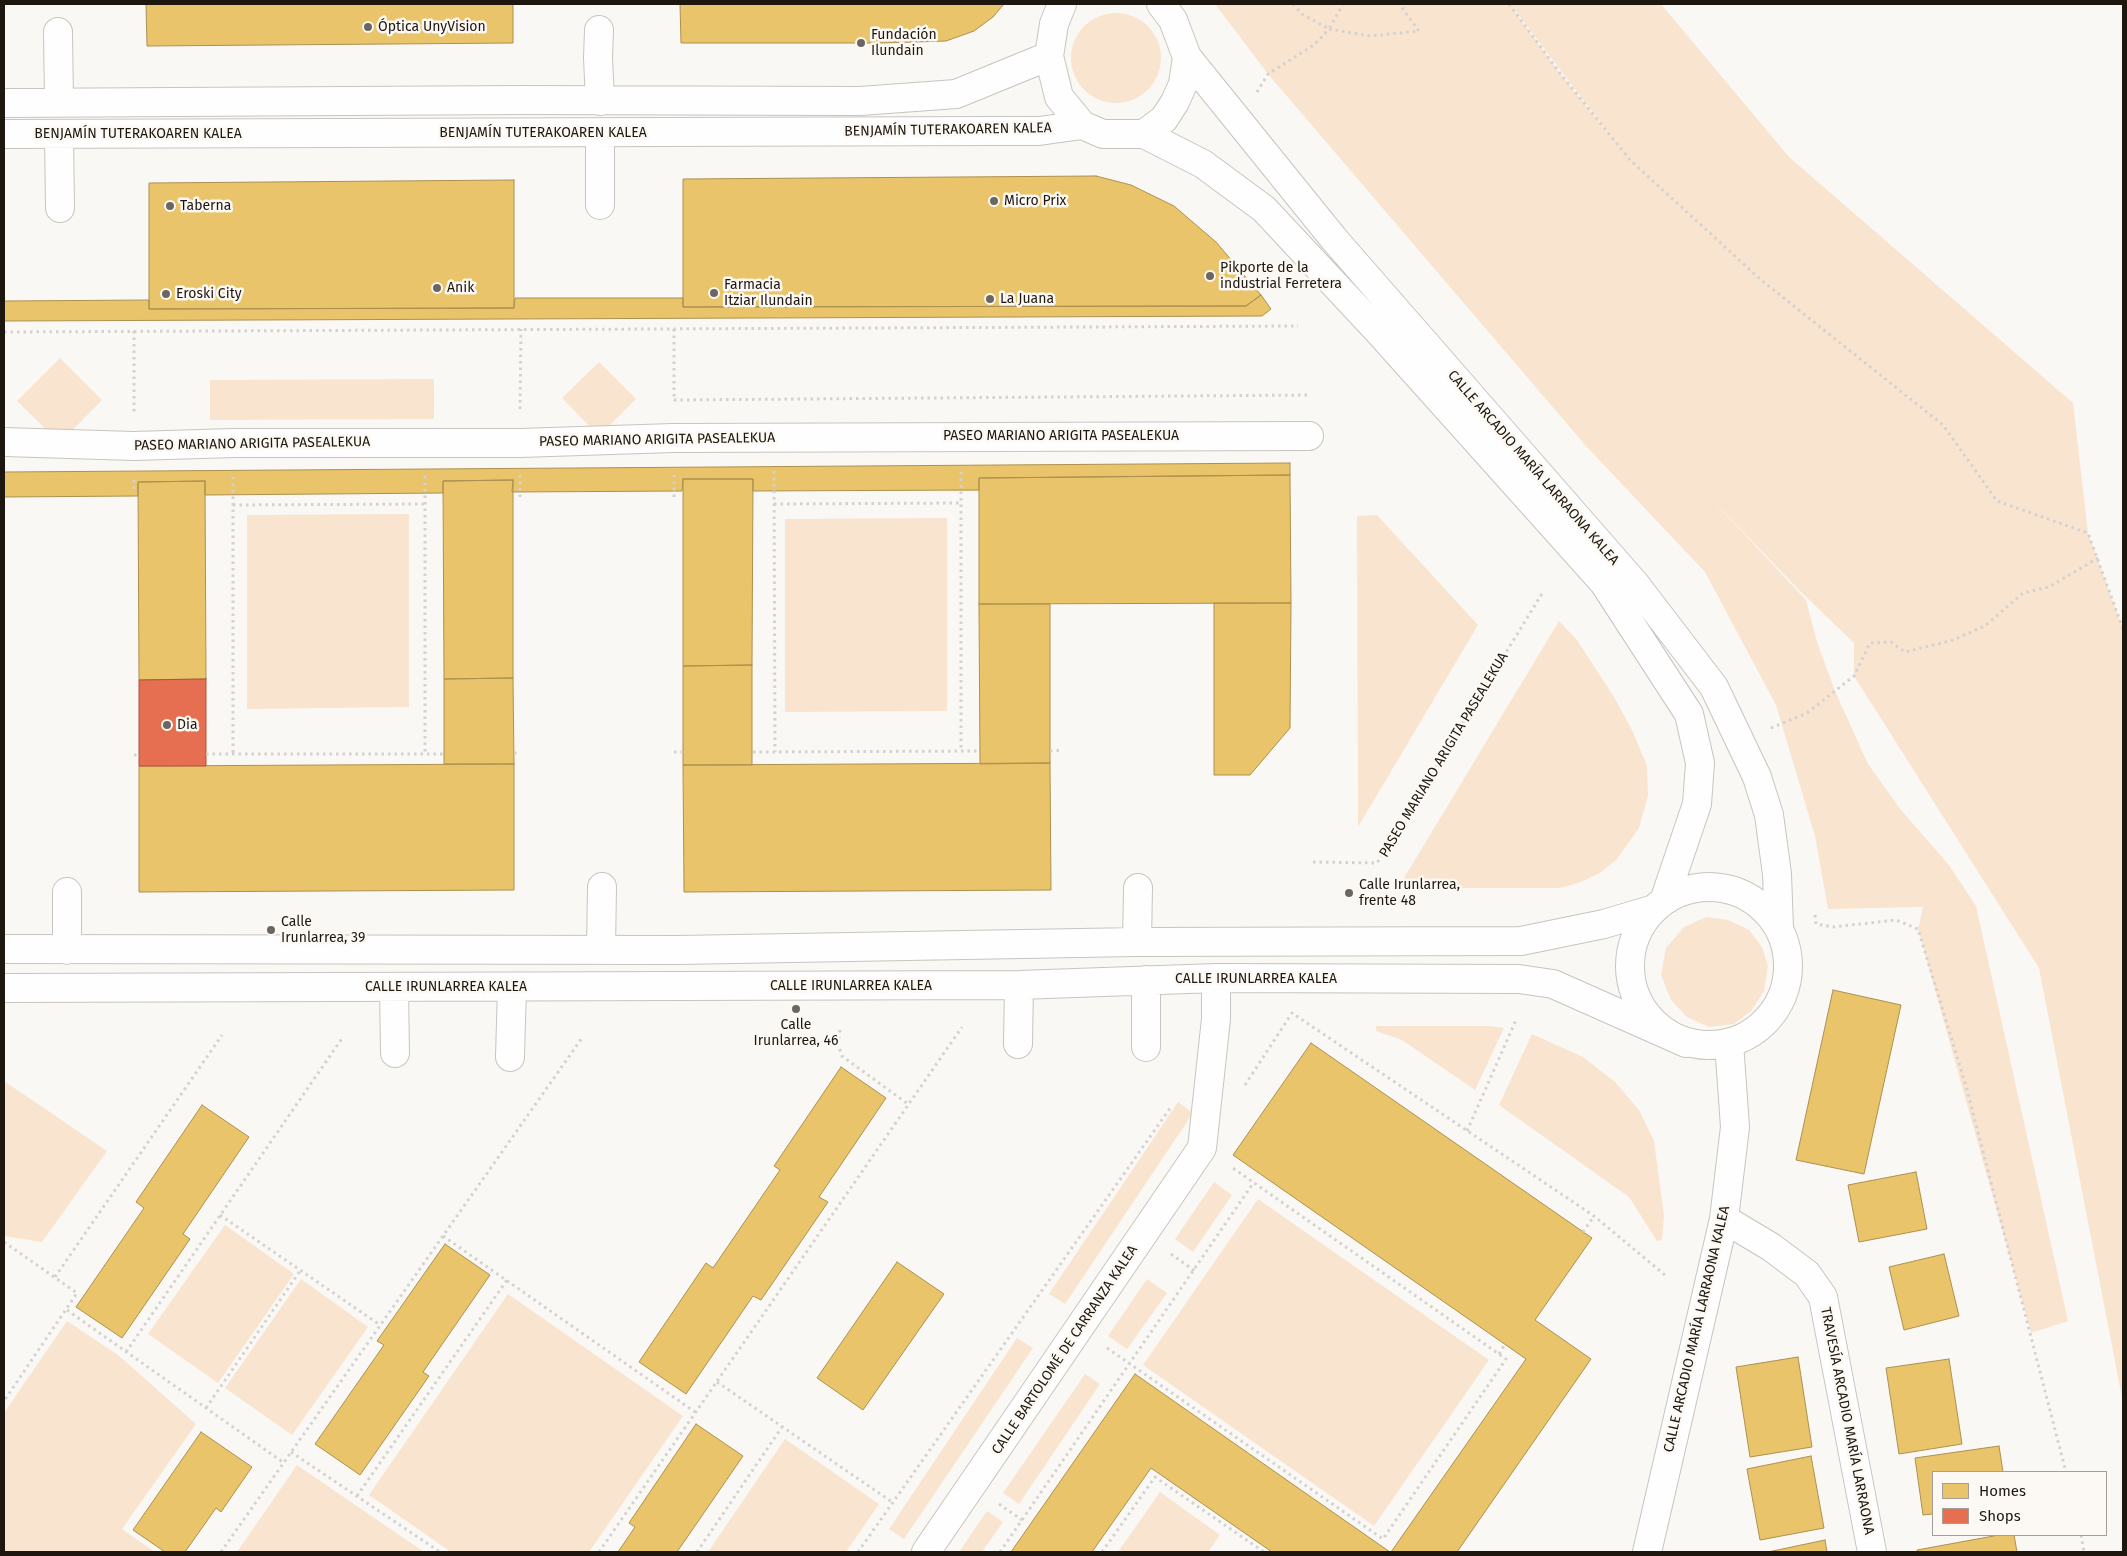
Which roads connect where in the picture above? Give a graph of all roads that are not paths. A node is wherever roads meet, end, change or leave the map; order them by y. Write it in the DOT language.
graph roads {
  1 [pos="1062,4"];
  2 [pos="1161,4"];
  3 [pos="599,30"];
  4 [pos="58,32"];
  5 [pos="1049,56"];
  6 [pos="1187,57"];
  7 [pos="600,101"];
  8 [pos="59,102"];
  9 [pos="4,103"];
  10 [pos="1082,125"];
  11 [pos="600,133"];
  12 [pos="4,134"];
  13 [pos="1144,134"];
  14 [pos="59,135"];
  15 [pos="600,205"];
  16 [pos="60,208"];
  17 [pos="1309,436"];
  18 [pos="4,442"];
  19 [pos="602,887"];
  20 [pos="1138,888"];
  21 [pos="67,892"];
  22 [pos="1659,905"];
  23 [pos="1779,928"];
  24 [pos="1138,942"];
  25 [pos="4,949"];
  26 [pos="67,950"];
  27 [pos="601,950"];
  28 [pos="1216,978"];
  29 [pos="1146,980"];
  30 [pos="1019,985"];
  31 [pos="394,987"];
  32 [pos="512,987"];
  33 [pos="4,988"];
  34 [pos="1686,1043"];
  35 [pos="1018,1044"];
  36 [pos="1729,1044"];
  37 [pos="1146,1047"];
  38 [pos="395,1054"];
  39 [pos="510,1057"];
  40 [pos="1724,1219"];
  41 [pos="926,1552"];
  42 [pos="1646,1552"];
  43 [pos="1872,1552"];
  1 -- 5 [label="street"];
  2 -- 6 [label="street"];
  3 -- 7 [label="street"];
  4 -- 8 [label="street"];
  5 -- 7 [label="street"];
  5 -- 10 [label="street"];
  6 -- 13 [label="street"];
  6 -- 23 [label="street, CALLE ARCADIO MARÍA LARRAONA KALEA"];
  7 -- 8 [label="street"];
  8 -- 9 [label="street"];
  10 -- 11 [label="street, BENJAMÍN TUTERAKOAREN KALEA"];
  10 -- 13 [label="street"];
  11 -- 14 [label="street, BENJAMÍN TUTERAKOAREN KALEA"];
  11 -- 15 [label="street"];
  12 -- 14 [label="street, BENJAMÍN TUTERAKOAREN KALEA"];
  13 -- 22 [label="street, CALLE ARCADIO MARÍA LARRAONA KALEA"];
  14 -- 16 [label="street"];
  17 -- 18 [label="street, PASEO MARIANO ARIGITA PASEALEKUA"];
  19 -- 27 [label="street"];
  20 -- 24 [label="street"];
  21 -- 26 [label="street"];
  22 -- 23 [label="street"];
  22 -- 24 [label="street"];
  22 -- 34 [label="street"];
  23 -- 36 [label="street"];
  24 -- 27 [label="street"];
  25 -- 26 [label="street"];
  26 -- 27 [label="street"];
  28 -- 29 [label="street, CALLE IRUNLARREA KALEA"];
  28 -- 34 [label="street, CALLE IRUNLARREA KALEA"];
  28 -- 41 [label="street, CALLE BARTOLOMÉ DE CARRANZA KALEA"];
  29 -- 30 [label="street, CALLE IRUNLARREA KALEA"];
  29 -- 37 [label="street"];
  30 -- 32 [label="street, CALLE IRUNLARREA KALEA"];
  30 -- 35 [label="street"];
  31 -- 32 [label="street, CALLE IRUNLARREA KALEA"];
  31 -- 33 [label="street, CALLE IRUNLARREA KALEA"];
  31 -- 38 [label="street"];
  32 -- 39 [label="street"];
  34 -- 36 [label="street"];
  36 -- 40 [label="street, CALLE ARCADIO MARÍA LARRAONA KALEA"];
  40 -- 42 [label="street, CALLE ARCADIO MARÍA LARRAONA KALEA"];
  40 -- 43 [label="street, TRAVESÍA ARCADIO MARÍA LARRAONA"];
}
